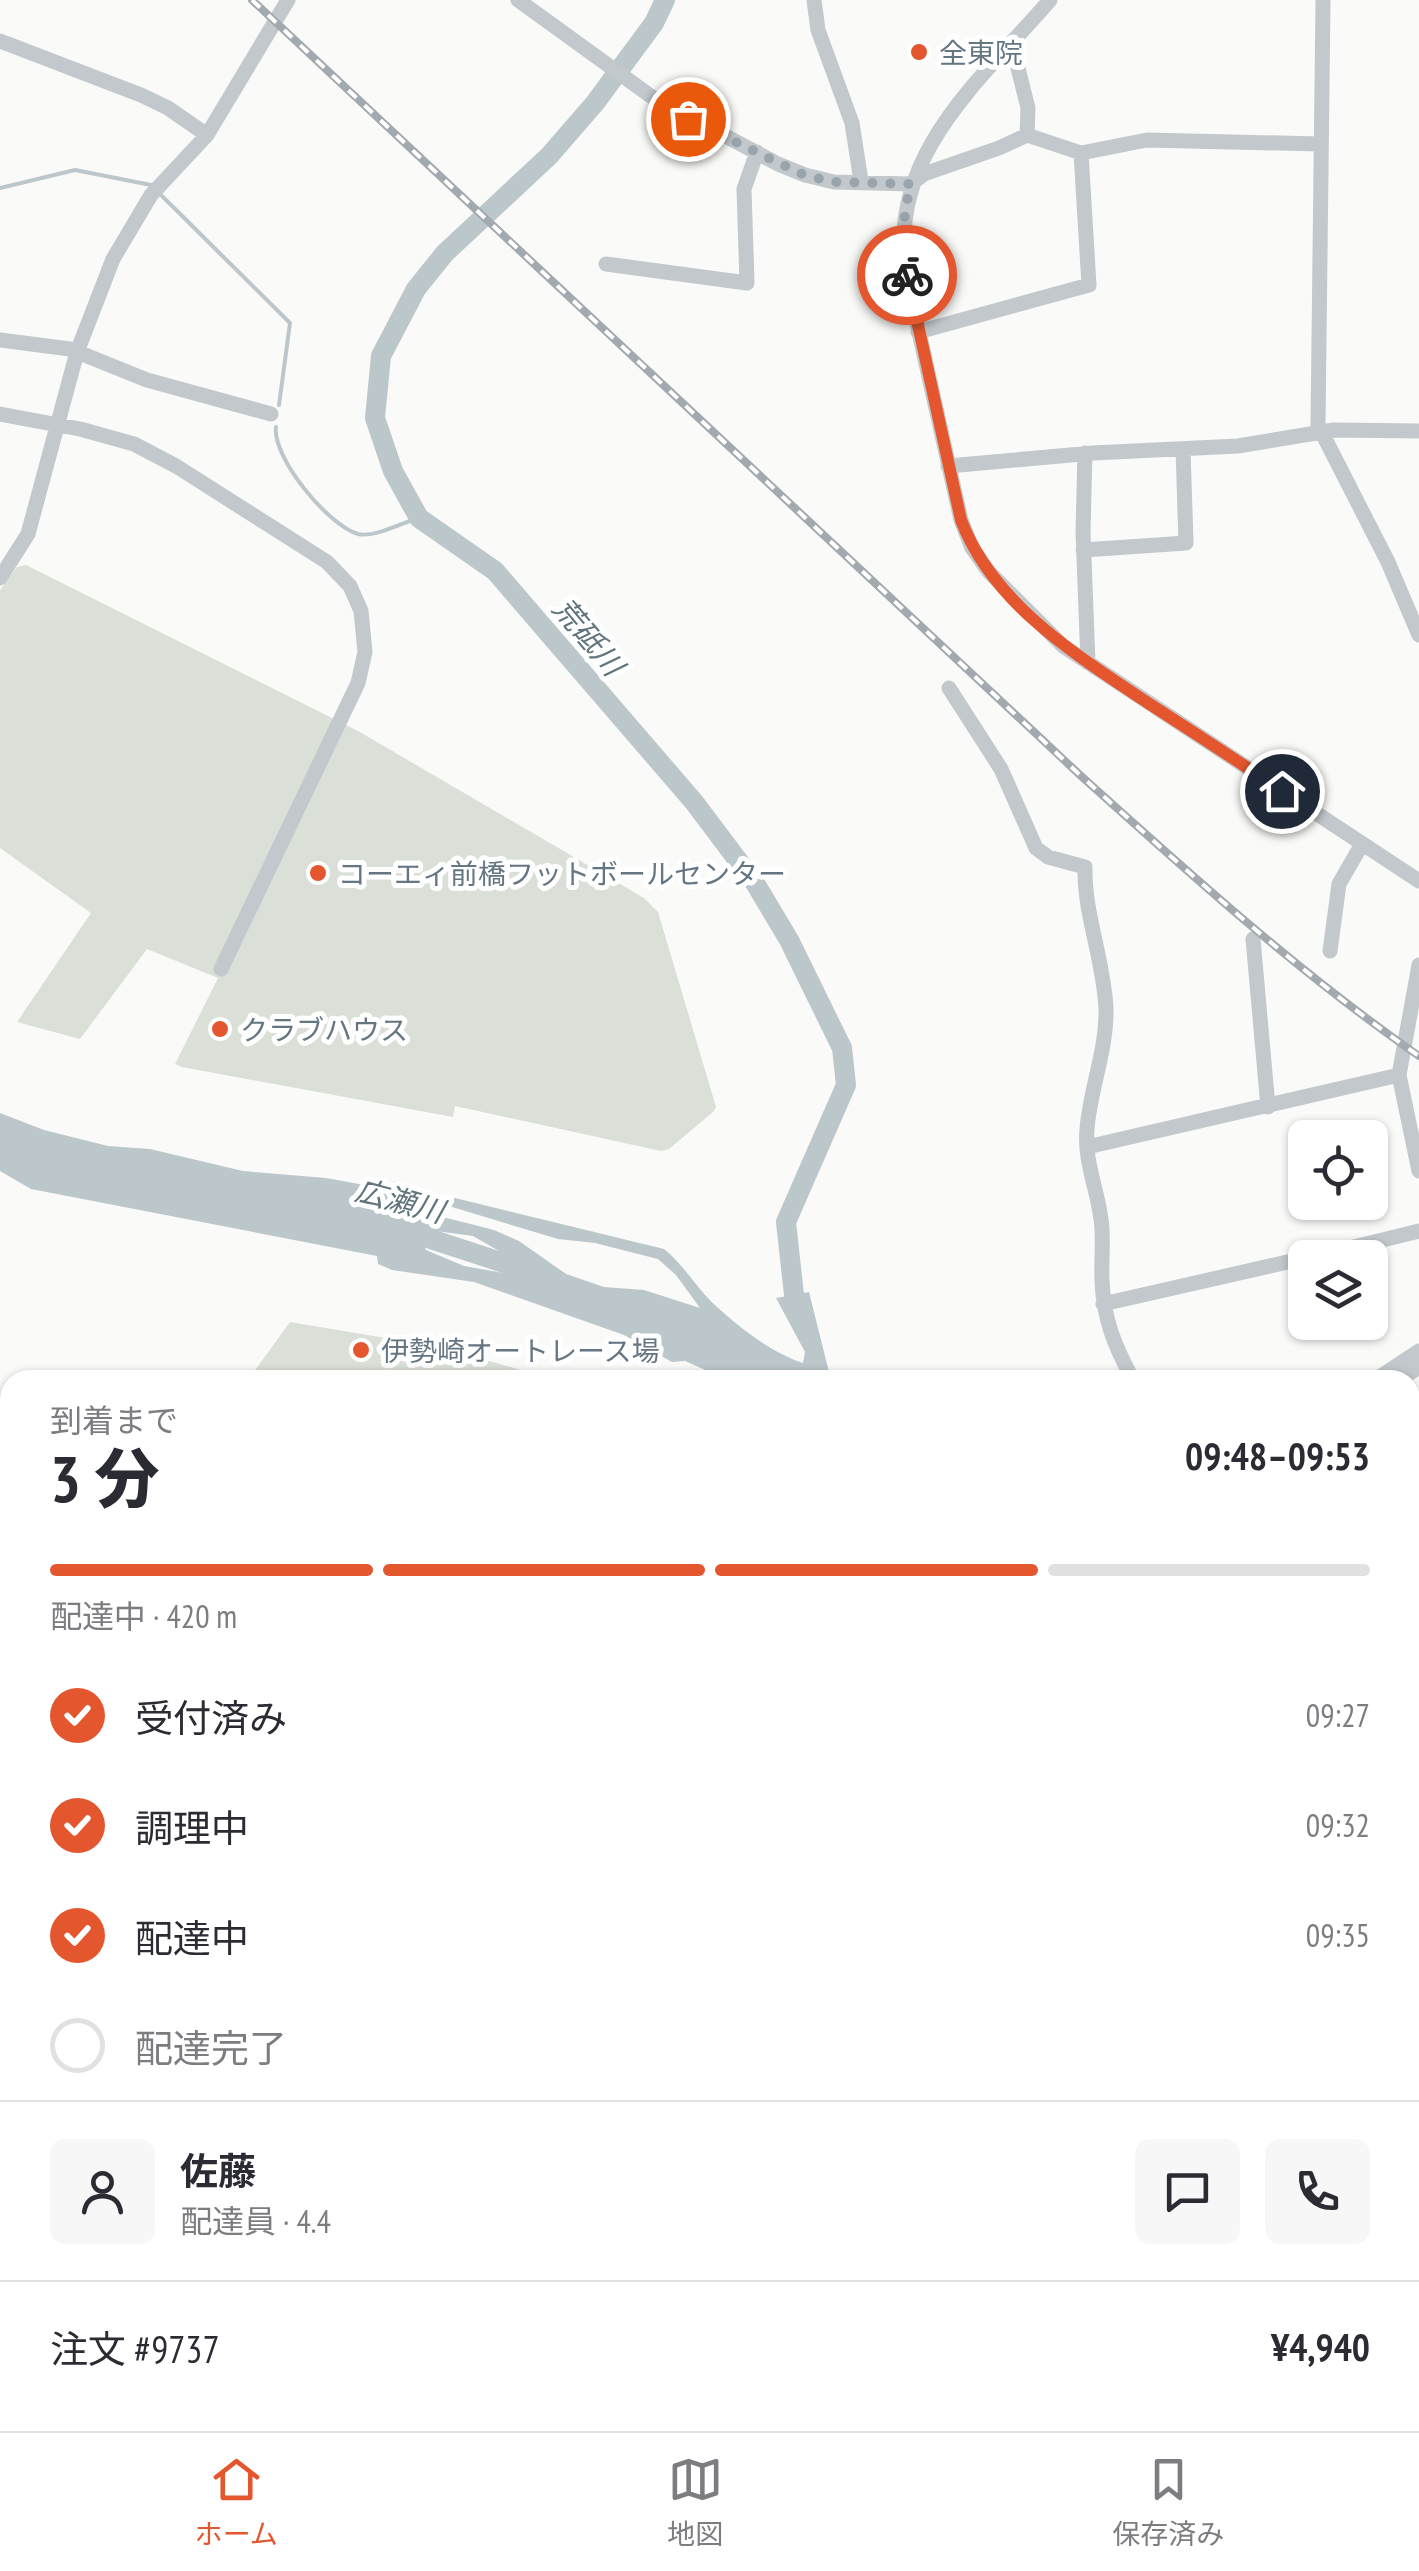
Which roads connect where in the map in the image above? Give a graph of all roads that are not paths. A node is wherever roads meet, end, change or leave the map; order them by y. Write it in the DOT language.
graph roads {
  1 [pos="288,0"];
  2 [pos="518,0"];
  3 [pos="814,0"];
  4 [pos="1050,0"];
  5 [pos="1322,0"];
  6 [pos="0,41"];
  7 [pos="1012,44"];
  8 [pos="1027,135"];
  9 [pos="207,136"];
  10 [pos="1320,144"];
  11 [pos="757,152"];
  12 [pos="1081,154"];
  13 [pos="861,181"];
  14 [pos="911,184"];
  15 [pos="606,264"];
  16 [pos="918,332"];
  17 [pos="0,340"];
  18 [pos="77,352"];
  19 [pos="0,414"];
  20 [pos="272,414"];
  21 [pos="57,424"];
  22 [pos="1419,431"];
  23 [pos="1320,434"];
  24 [pos="1183,449"];
  25 [pos="1085,453"];
  26 [pos="948,466"];
  27 [pos="1084,550"];
  28 [pos="8,557"];
  29 [pos="0,578"];
  30 [pos="1419,635"];
  31 [pos="1088,664"];
  32 [pos="949,688"];
  33 [pos="1362,844"];
  34 [pos="1419,881"];
  35 [pos="1253,939"];
  36 [pos="1330,951"];
  37 [pos="1419,965"];
  38 [pos="221,970"];
  39 [pos="1399,1075"];
  40 [pos="1268,1107"];
  41 [pos="1087,1147"];
  42 [pos="1419,1171"];
  43 [pos="1419,1231"];
  44 [pos="1382,1240"];
  45 [pos="1288,1262"];
  46 [pos="1103,1304"];
  47 [pos="1419,1351"];
  48 [pos="1128,1370"];
  49 [pos="1390,1370"];
  1 -- 9 [label="street"];
  2 -- 11 [label="street"];
  3 -- 13 [label="street"];
  4 -- 7 [label="street"];
  5 -- 10 [label="street"];
  6 -- 9 [label="street"];
  7 -- 8 [label="street"];
  7 -- 14 [label="street"];
  8 -- 12 [label="street"];
  8 -- 14 [label="street"];
  9 -- 18 [label="street"];
  10 -- 12 [label="street"];
  10 -- 23 [label="street"];
  11 -- 13 [label="street"];
  11 -- 15 [label="street"];
  12 -- 16 [label="street"];
  13 -- 14 [label="street"];
  14 -- 16 [label="street"];
  16 -- 26 [label="street"];
  17 -- 18 [label="street"];
  18 -- 20 [label="street"];
  18 -- 21 [label="street"];
  19 -- 21 [label="street"];
  21 -- 28 [label="street"];
  21 -- 38 [label="street"];
  22 -- 23 [label="street"];
  23 -- 24 [label="street"];
  23 -- 30 [label="street"];
  24 -- 25 [label="street"];
  24 -- 27 [label="street"];
  25 -- 26 [label="street"];
  25 -- 27 [label="street"];
  26 -- 31 [label="street"];
  27 -- 31 [label="street"];
  28 -- 29 [label="street"];
  31 -- 33 [label="street"];
  32 -- 41 [label="street"];
  33 -- 34 [label="street"];
  33 -- 36 [label="street"];
  35 -- 40 [label="street"];
  37 -- 39 [label="street"];
  39 -- 40 [label="street"];
  39 -- 42 [label="street"];
  40 -- 41 [label="street"];
  41 -- 46 [label="street"];
  43 -- 44 [label="street"];
  45 -- 46 [label="street"];
  46 -- 48 [label="street"];
  47 -- 49 [label="street"];
}
